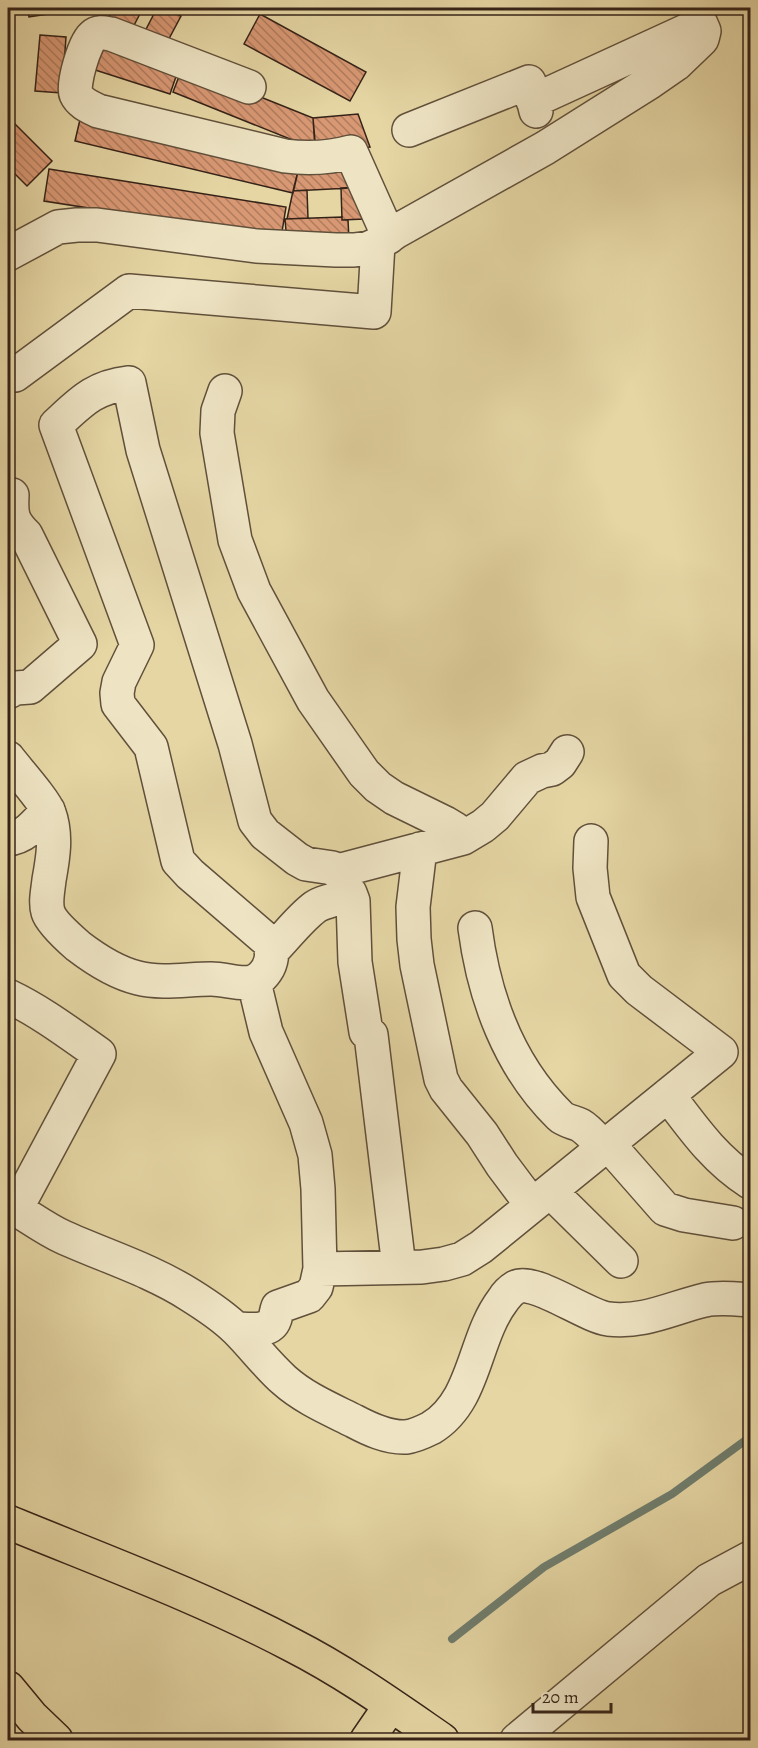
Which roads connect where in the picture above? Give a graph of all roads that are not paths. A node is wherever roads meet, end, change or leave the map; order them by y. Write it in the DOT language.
graph roads {
  1 [pos="249,87"];
  2 [pos="534,100"];
  3 [pos="409,130"];
  4 [pos="545,148"];
  5 [pos="384,241"];
  6 [pos="8,254"];
  7 [pos="15,375"];
  8 [pos="225,391"];
  9 [pos="12,495"];
  10 [pos="8,693"];
  11 [pos="567,752"];
  12 [pos="8,758"];
  13 [pos="48,810"];
  14 [pos="463,838"];
  15 [pos="8,839"];
  16 [pos="591,841"];
  17 [pos="420,849"];
  18 [pos="341,880"];
  19 [pos="475,928"];
  20 [pos="272,951"];
  21 [pos="254,982"];
  22 [pos="8,996"];
  23 [pos="668,1095"];
  24 [pos="606,1146"];
  25 [pos="750,1182"];
  26 [pos="541,1198"];
  27 [pos="733,1222"];
  28 [pos="621,1261"];
  29 [pos="399,1267"];
  30 [pos="320,1269"];
  31 [pos="750,1300"];
  32 [pos="236,1329"];
  33 [pos="20,1527"];
  34 [pos="750,1558"];
  35 [pos="8,1688"];
  36 [pos="391,1705"];
  37 [pos="56,1740"];
  38 [pos="367,1740"];
  39 [pos="442,1740"];
  40 [pos="518,1740"];
  1 -- 5 [label="street"];
  2 -- 3 [label="street"];
  2 -- 4 [label="street"];
  2 -- 4 [label="street"];
  4 -- 5 [label="street"];
  5 -- 6 [label="street"];
  5 -- 7 [label="street"];
  8 -- 14 [label="street"];
  9 -- 10 [label="street"];
  11 -- 14 [label="street"];
  12 -- 13 [label="street"];
  13 -- 15 [label="street"];
  13 -- 21 [label="street"];
  14 -- 17 [label="street"];
  16 -- 23 [label="street"];
  17 -- 18 [label="street"];
  17 -- 26 [label="street"];
  18 -- 20 [label="street"];
  18 -- 20 [label="street"];
  18 -- 29 [label="street"];
  19 -- 24 [label="street"];
  20 -- 21 [label="street"];
  21 -- 30 [label="street"];
  22 -- 32 [label="street"];
  23 -- 24 [label="street"];
  23 -- 25 [label="street"];
  24 -- 26 [label="street"];
  24 -- 27 [label="street"];
  26 -- 28 [label="street"];
  26 -- 29 [label="street"];
  29 -- 30 [label="street"];
  30 -- 32 [label="street"];
  31 -- 32 [label="street"];
  33 -- 36 [label="highway"];
  34 -- 40 [label="street"];
  35 -- 37 [label="highway"];
  36 -- 38 [label="highway"];
  36 -- 39 [label="highway"];
}
